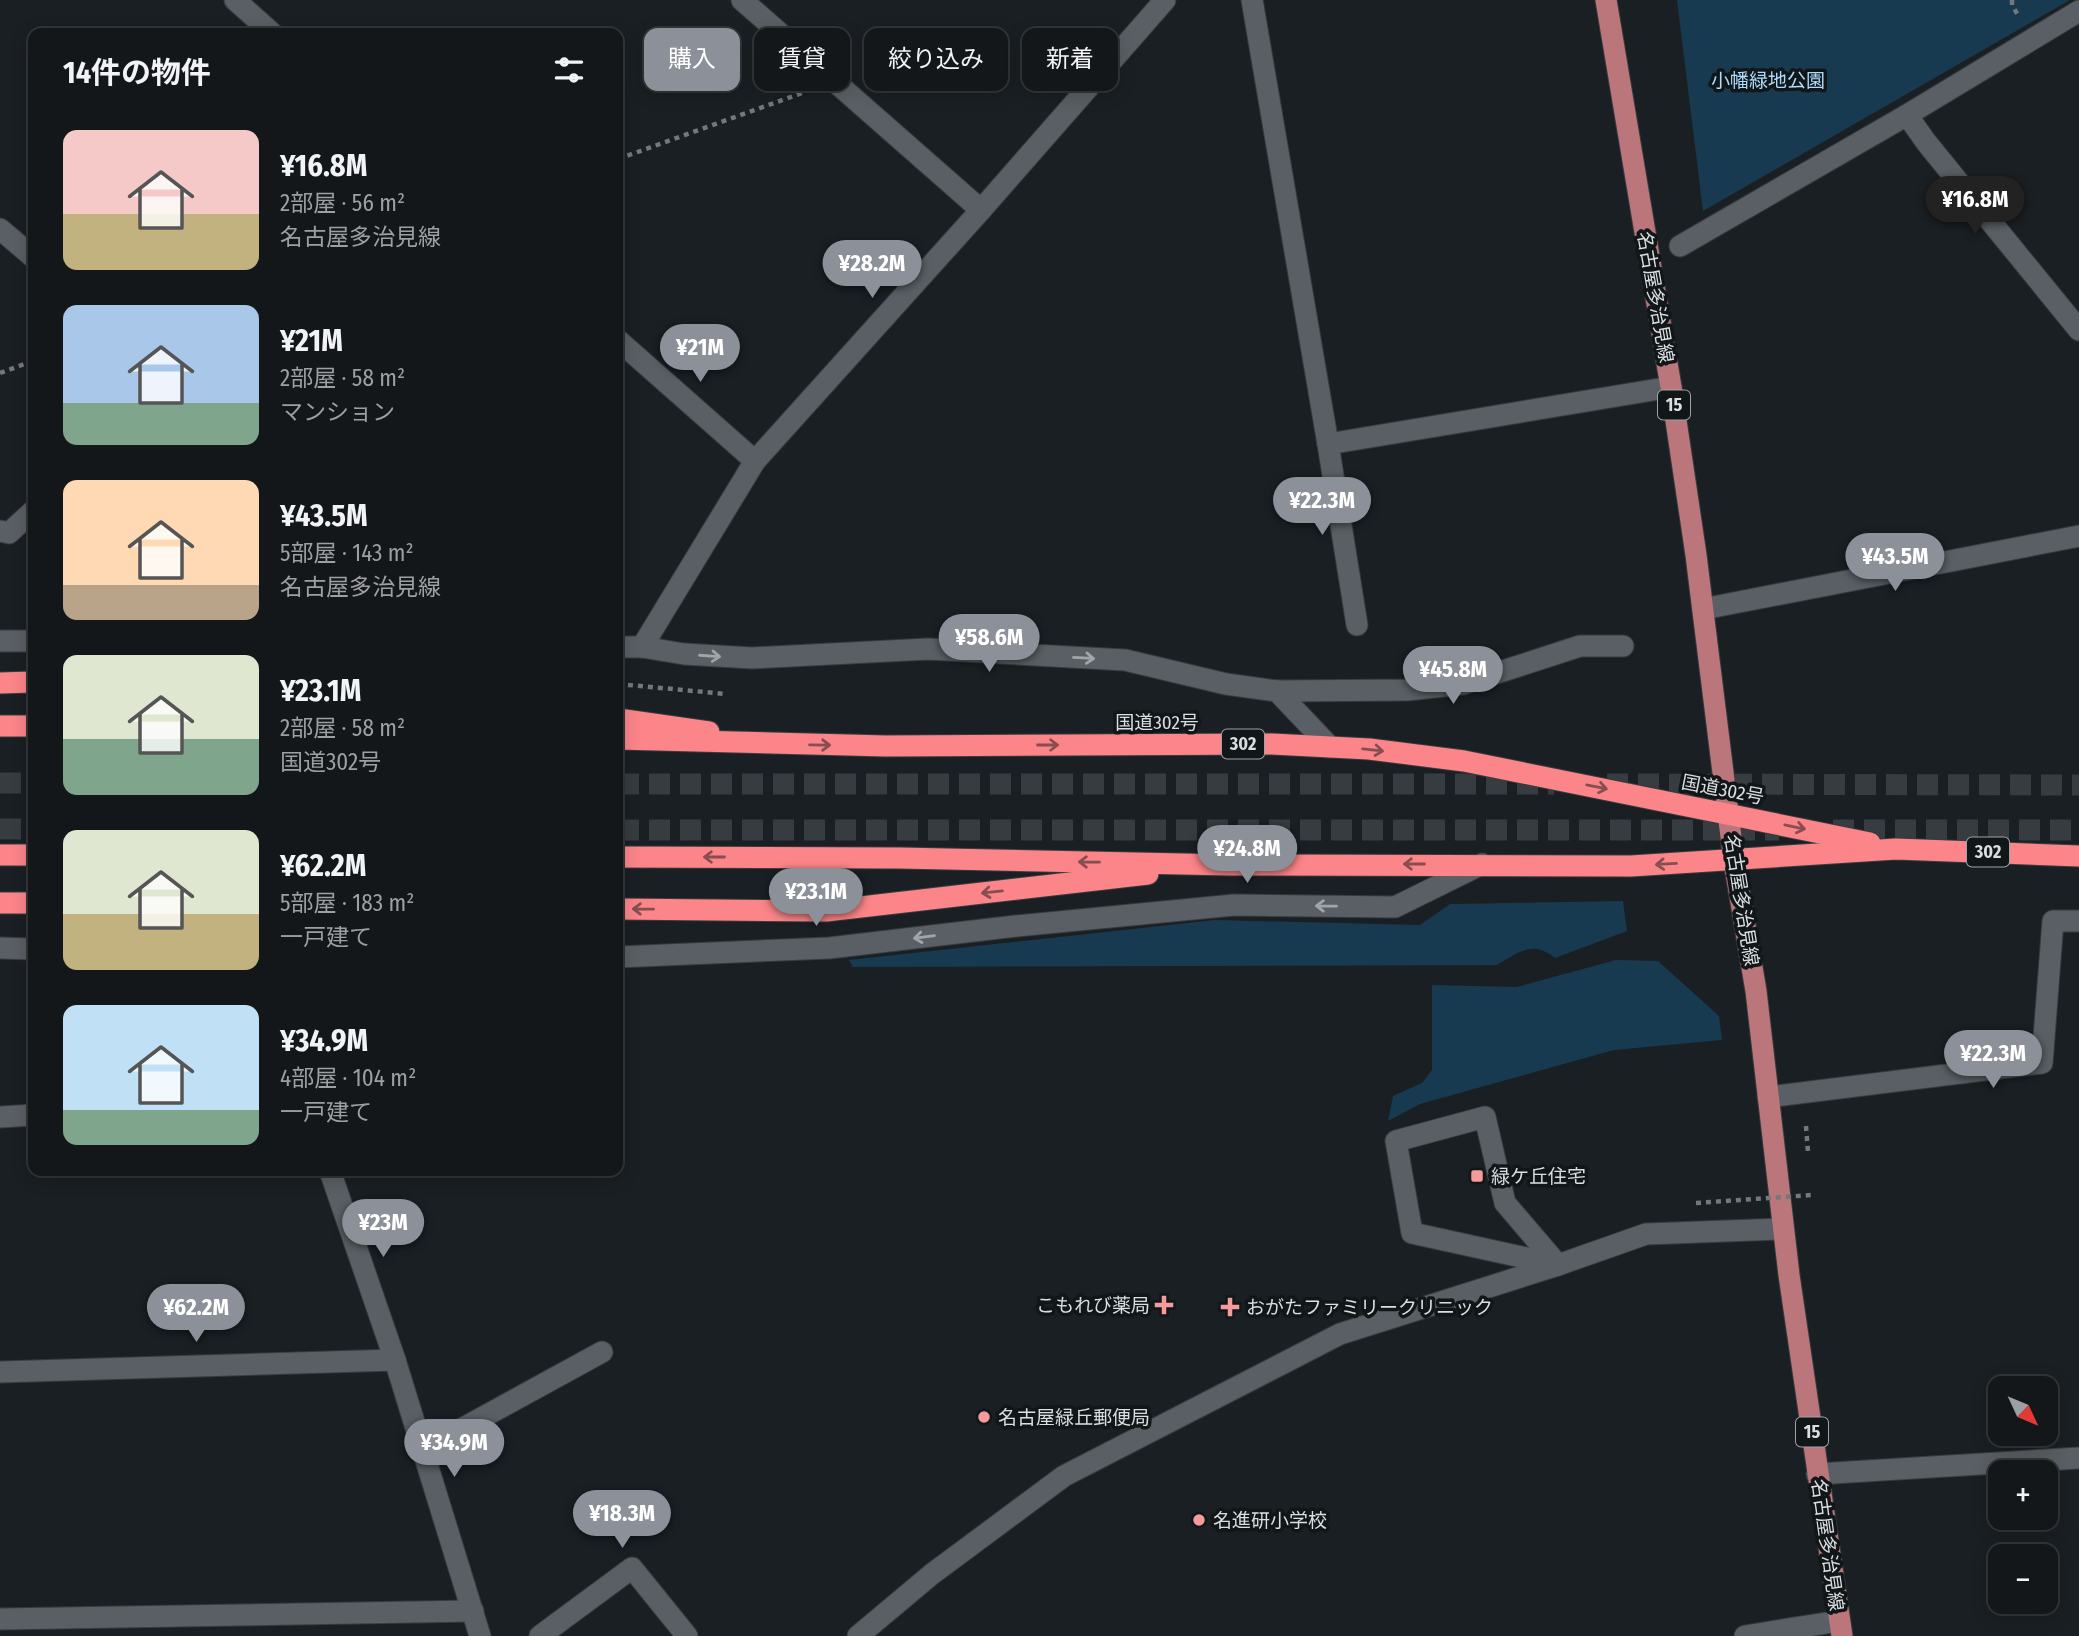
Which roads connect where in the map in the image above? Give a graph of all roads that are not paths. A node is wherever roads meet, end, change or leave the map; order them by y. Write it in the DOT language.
graph roads {
  1 [pos="235,0"];
  2 [pos="742,0"];
  3 [pos="1165,0"];
  4 [pos="1252,0"];
  5 [pos="1606,0"];
  6 [pos="2079,11"];
  7 [pos="266,28"];
  8 [pos="1907,115"];
  9 [pos="981,210"];
  10 [pos="0,229"];
  11 [pos="1680,246"];
  12 [pos="28,253"];
  13 [pos="2079,330"];
  14 [pos="623,344"];
  15 [pos="1671,387"];
  16 [pos="1328,444"];
  17 [pos="755,461"];
  18 [pos="28,516"];
  19 [pos="0,531"];
  20 [pos="2079,536"];
  21 [pos="1703,609"];
  22 [pos="1357,625"];
  23 [pos="0,641"];
  24 [pos="28,641"];
  25 [pos="1623,646"];
  26 [pos="623,647"];
  27 [pos="642,647"];
  28 [pos="28,682"];
  29 [pos="0,683"];
  30 [pos="1277,691"];
  31 [pos="623,720"];
  32 [pos="0,726"];
  33 [pos="28,726"];
  34 [pos="623,739"];
  35 [pos="752,744"];
  36 [pos="1330,747"];
  37 [pos="1729,813"];
  38 [pos="1896,849"];
  39 [pos="0,855"];
  40 [pos="28,855"];
  41 [pos="2079,856"];
  42 [pos="623,857"];
  43 [pos="1734,861"];
  44 [pos="1482,864"];
  45 [pos="1230,865"];
  46 [pos="0,903"];
  47 [pos="28,904"];
  48 [pos="623,909"];
  49 [pos="2079,921"];
  50 [pos="0,948"];
  51 [pos="28,949"];
  52 [pos="623,957"];
  53 [pos="1768,1097"];
  54 [pos="28,1115"];
  55 [pos="0,1117"];
  56 [pos="332,1176"];
  57 [pos="1783,1229"];
  58 [pos="1558,1265"];
  59 [pos="602,1352"];
  60 [pos="395,1360"];
  61 [pos="0,1371"];
  62 [pos="423,1450"];
  63 [pos="2079,1458"];
  64 [pos="1817,1474"];
  65 [pos="473,1611"];
  66 [pos="0,1619"];
  67 [pos="1840,1629"];
  68 [pos="480,1636"];
  69 [pos="540,1636"];
  70 [pos="687,1636"];
  71 [pos="858,1636"];
  72 [pos="1745,1636"];
  1 -- 7 [label="street"];
  2 -- 9 [label="street"];
  3 -- 9 [label="street"];
  4 -- 16 [label="street"];
  5 -- 15 [label="main road, 名古屋多治見線 / 15"];
  6 -- 8 [label="street"];
  8 -- 11 [label="street"];
  8 -- 13 [label="street"];
  9 -- 17 [label="street"];
  10 -- 12 [label="street"];
  14 -- 17 [label="street"];
  15 -- 16 [label="street"];
  15 -- 21 [label="main road, 名古屋多治見線 / 15"];
  16 -- 22 [label="street"];
  17 -- 27 [label="street"];
  18 -- 19 [label="street"];
  20 -- 21 [label="street"];
  21 -- 37 [label="main road, 名古屋多治見線 / 15"];
  23 -- 24 [label="street"];
  25 -- 30 [label="street"];
  26 -- 27 [label="street"];
  27 -- 30 [label="street, one-way"];
  28 -- 29 [label="highway"];
  30 -- 36 [label="street"];
  31 -- 35 [label="highway"];
  32 -- 33 [label="highway"];
  34 -- 35 [label="highway, 国道302号 / 302"];
  35 -- 36 [label="highway, 国道302号 / 302, one-way"];
  36 -- 37 [label="highway, 国道302号 / 302, one-way"];
  37 -- 38 [label="highway, 国道302号 / 302, one-way"];
  37 -- 43 [label="main road, 名古屋多治見線 / 15"];
  38 -- 41 [label="highway, 国道302号 / 302"];
  38 -- 43 [label="highway, 国道302号 / 302"];
  39 -- 40 [label="highway"];
  45 -- 42 [label="highway, 国道302号 / 302, one-way"];
  43 -- 44 [label="highway, 国道302号 / 302, one-way"];
  43 -- 53 [label="main road, 名古屋多治見線 / 15"];
  44 -- 45 [label="highway, 国道302号 / 302, one-way"];
  44 -- 52 [label="street, one-way"];
  45 -- 48 [label="highway, one-way"];
  46 -- 47 [label="highway"];
  49 -- 53 [label="street"];
  50 -- 51 [label="street"];
  53 -- 57 [label="main road, 名古屋多治見線 / 15"];
  54 -- 55 [label="street"];
  56 -- 60 [label="street"];
  57 -- 58 [label="street"];
  57 -- 64 [label="main road, 名古屋多治見線 / 15"];
  58 -- 58 [label="street"];
  58 -- 71 [label="street"];
  59 -- 62 [label="street"];
  60 -- 61 [label="street"];
  60 -- 62 [label="street"];
  62 -- 65 [label="street"];
  63 -- 64 [label="street"];
  64 -- 67 [label="main road, 名古屋多治見線 / 15"];
  65 -- 66 [label="street"];
  65 -- 68 [label="street"];
  67 -- 72 [label="street"];
  69 -- 70 [label="street"];
}
